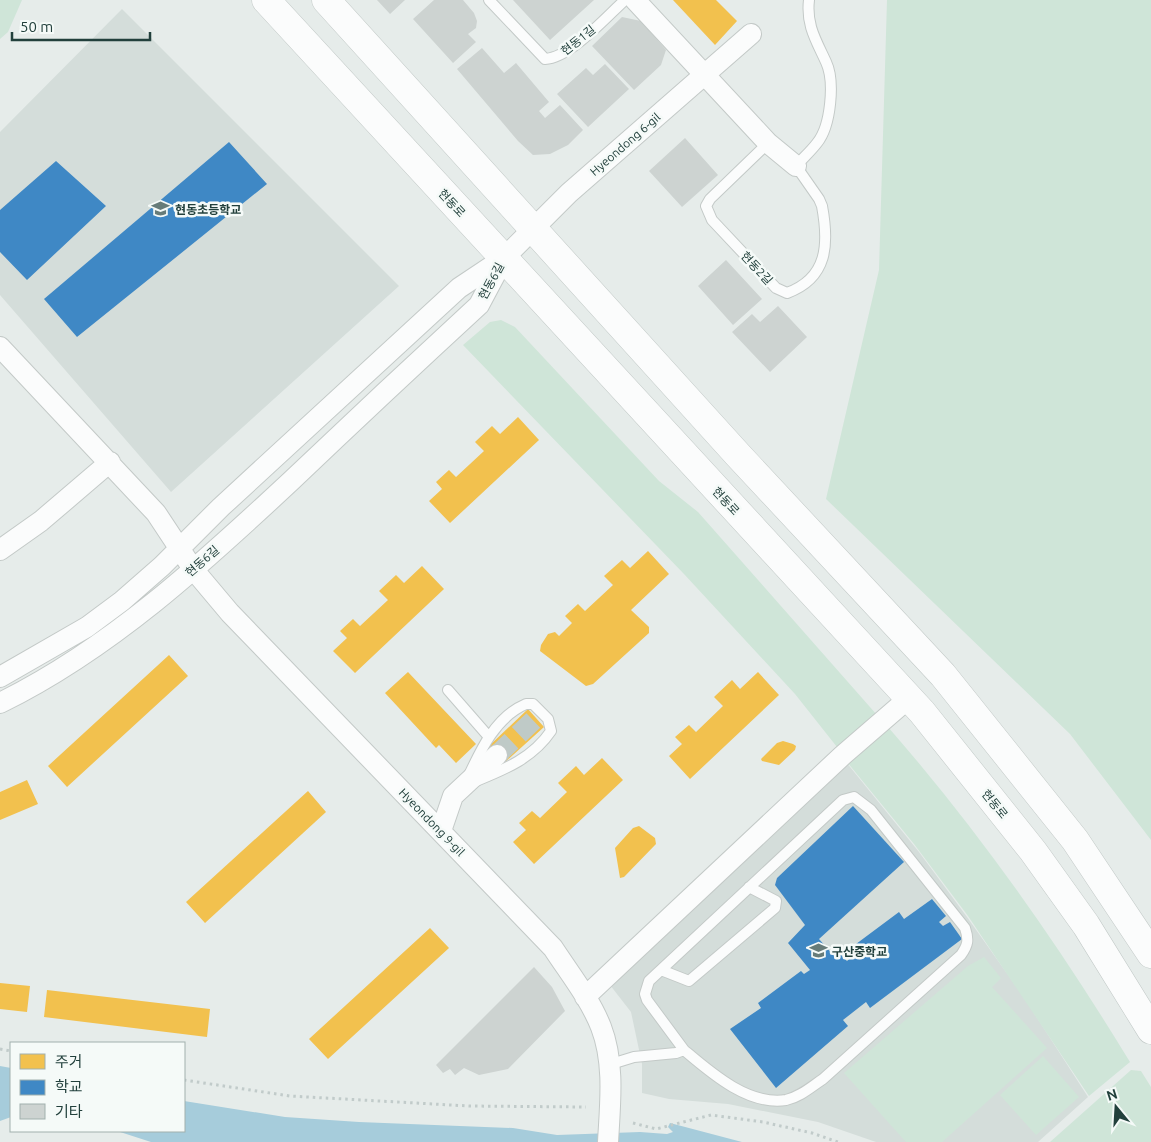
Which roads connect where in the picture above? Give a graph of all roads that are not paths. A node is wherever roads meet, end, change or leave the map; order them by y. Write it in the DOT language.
graph roads {
  1 [pos="266,0"];
  2 [pos="326,0"];
  3 [pos="489,0"];
  4 [pos="625,0"];
  5 [pos="635,0"];
  6 [pos="809,0"];
  7 [pos="750,34"];
  8 [pos="704,76"];
  9 [pos="768,143"];
  10 [pos="796,166"];
  11 [pos="533,228"];
  12 [pos="504,258"];
  13 [pos="0,347"];
  14 [pos="110,462"];
  15 [pos="1,549"];
  16 [pos="181,549"];
  17 [pos="193,569"];
  18 [pos="0,677"];
  19 [pos="448,690"];
  20 [pos="909,698"];
  21 [pos="0,703"];
  22 [pos="493,746"];
  23 [pos="464,786"];
  24 [pos="441,831"];
  25 [pos="749,887"];
  26 [pos="1151,954"];
  27 [pos="661,970"];
  28 [pos="585,997"];
  29 [pos="1151,1030"];
  30 [pos="684,1050"];
  31 [pos="608,1065"];
  32 [pos="608,1136"];
  1 -- 12 [label="main road, 현동로"];
  2 -- 11 [label="main road"];
  3 -- 4 [label="lane, 현동1길"];
  5 -- 8 [label="street, 현동2길"];
  6 -- 10 [label="lane"];
  7 -- 8 [label="street, Hyeondong 6-gil"];
  8 -- 9 [label="street, 현동2길"];
  8 -- 11 [label="street, Hyeondong 6-gil"];
  9 -- 10 [label="street, 현동2길"];
  9 -- 10 [label="lane, 현동2길"];
  11 -- 12 [label="street, Hyeondong 6-gil"];
  11 -- 26 [label="main road"];
  12 -- 16 [label="street, 현동6길"];
  12 -- 17 [label="street, 현동6길"];
  12 -- 20 [label="main road, 현동로"];
  13 -- 14 [label="street, Hyeondong 9-gil"];
  14 -- 15 [label="street"];
  14 -- 16 [label="street, Hyeondong 9-gil"];
  16 -- 17 [label="street, Hyeondong 9-gil"];
  16 -- 18 [label="street, 현동6길"];
  17 -- 21 [label="street, 현동6길"];
  17 -- 24 [label="street, Hyeondong 9-gil"];
  19 -- 22 [label="lane"];
  20 -- 28 [label="street"];
  20 -- 29 [label="main road, 현동로"];
  22 -- 23 [label="street"];
  22 -- 23 [label="lane"];
  23 -- 24 [label="street"];
  24 -- 28 [label="street, Hyeondong 9-gil"];
  25 -- 27 [label="lane"];
  25 -- 27 [label="lane"];
  25 -- 30 [label="lane"];
  27 -- 30 [label="lane"];
  28 -- 31 [label="street, Hyeondong 9-gil"];
  30 -- 31 [label="lane"];
  31 -- 32 [label="street, Hyeondong 9-gil"];
}
